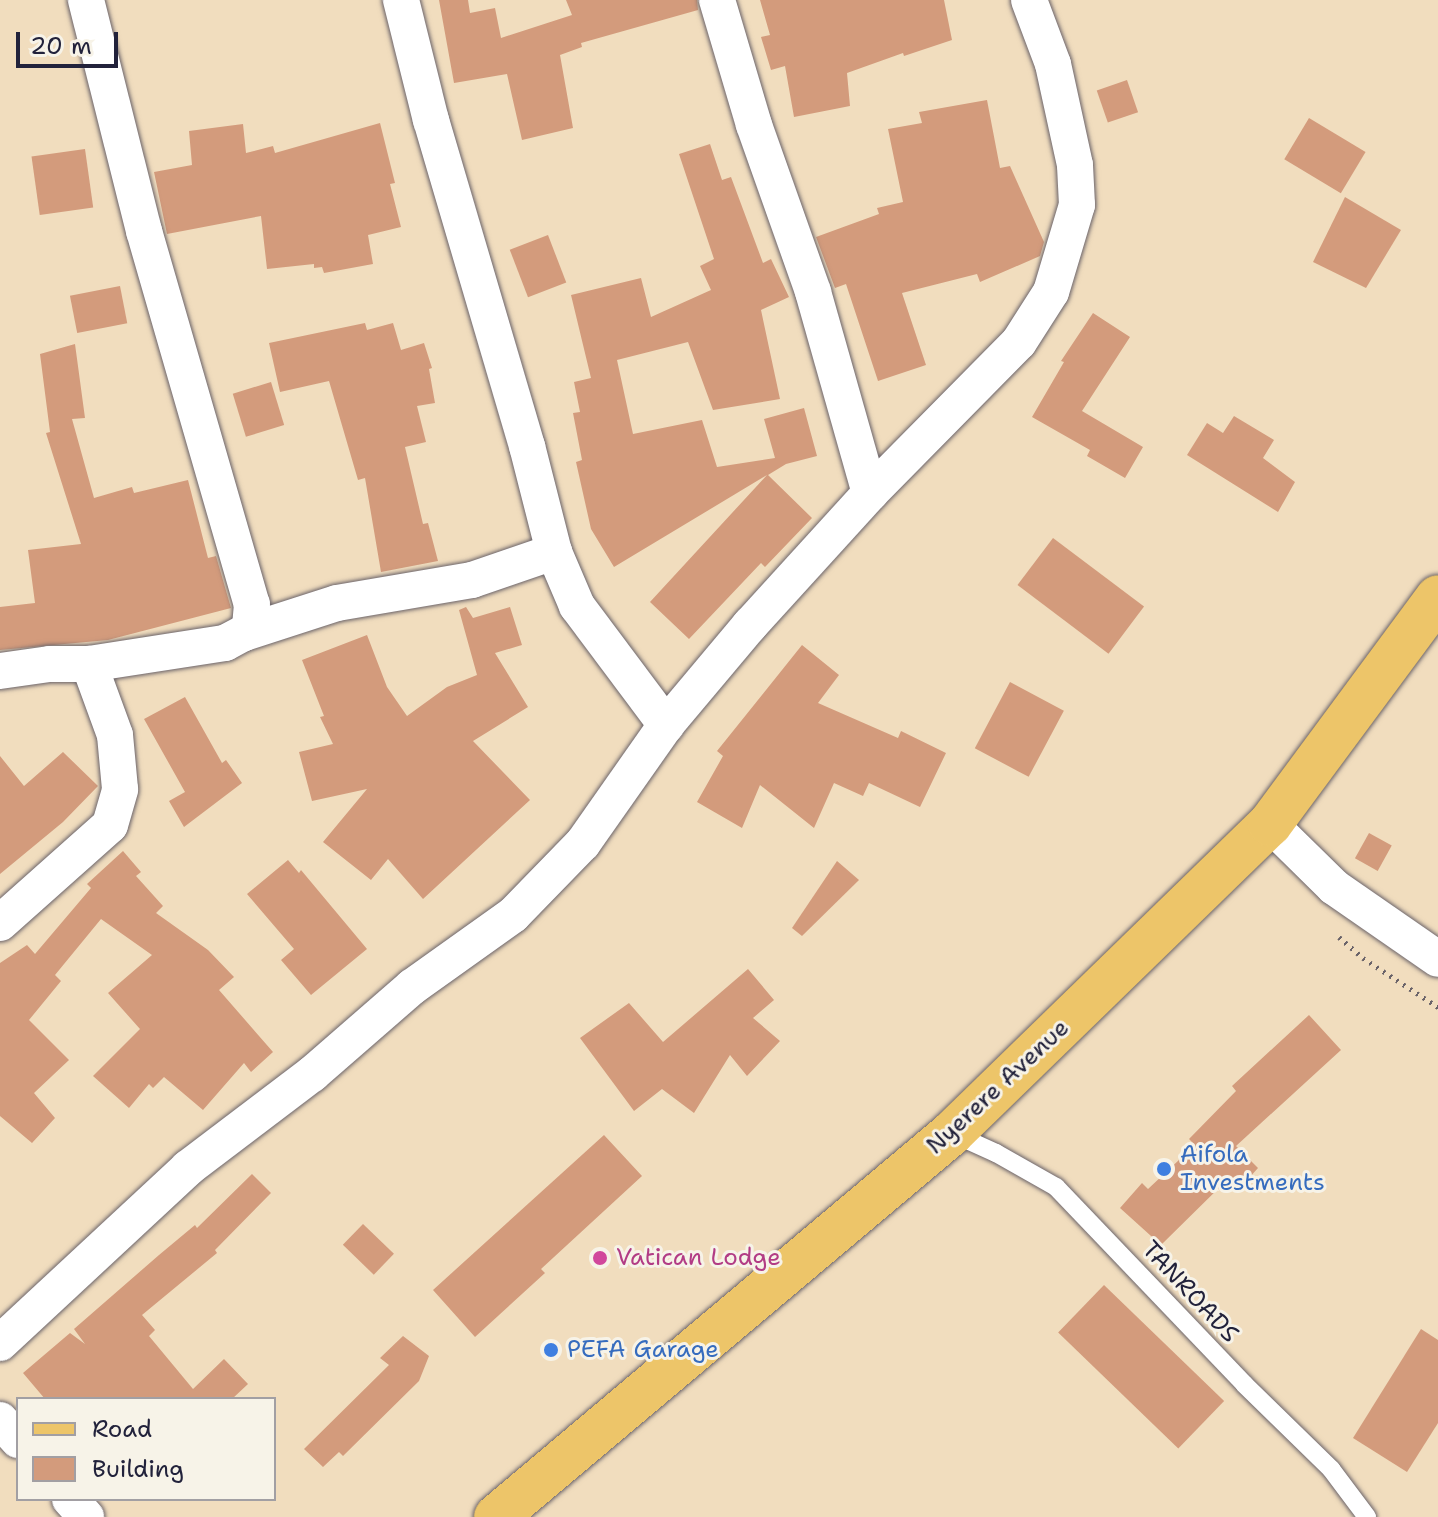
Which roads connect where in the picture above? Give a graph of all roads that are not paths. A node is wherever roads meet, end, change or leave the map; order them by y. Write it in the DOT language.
graph roads {
  1 [pos="86,0"];
  2 [pos="401,0"];
  3 [pos="717,0"];
  4 [pos="1029,0"];
  5 [pos="870,493"];
  6 [pos="554,552"];
  7 [pos="1438,597"];
  8 [pos="244,633"];
  9 [pos="89,664"];
  10 [pos="0,671"];
  11 [pos="666,725"];
  12 [pos="1270,824"];
  13 [pos="0,923"];
  14 [pos="1438,959"];
  15 [pos="952,1133"];
  16 [pos="0,1343"];
  17 [pos="0,1420"];
  18 [pos="16,1438"];
  19 [pos="72,1501"];
  20 [pos="86,1517"];
  21 [pos="496,1517"];
  22 [pos="1367,1517"];
  1 -- 8 [label="street"];
  2 -- 6 [label="street"];
  3 -- 5 [label="street"];
  4 -- 5 [label="street"];
  5 -- 11 [label="street"];
  6 -- 8 [label="street"];
  6 -- 11 [label="street"];
  7 -- 12 [label="main road, Nyerere Avenue"];
  8 -- 9 [label="street"];
  9 -- 10 [label="street"];
  9 -- 13 [label="street"];
  11 -- 16 [label="street"];
  12 -- 14 [label="street"];
  12 -- 15 [label="main road, Nyerere Avenue"];
  15 -- 21 [label="main road, Nyerere Avenue"];
  15 -- 22 [label="lane, TANROADS"];
  17 -- 18 [label="street"];
  19 -- 20 [label="street"];
}
